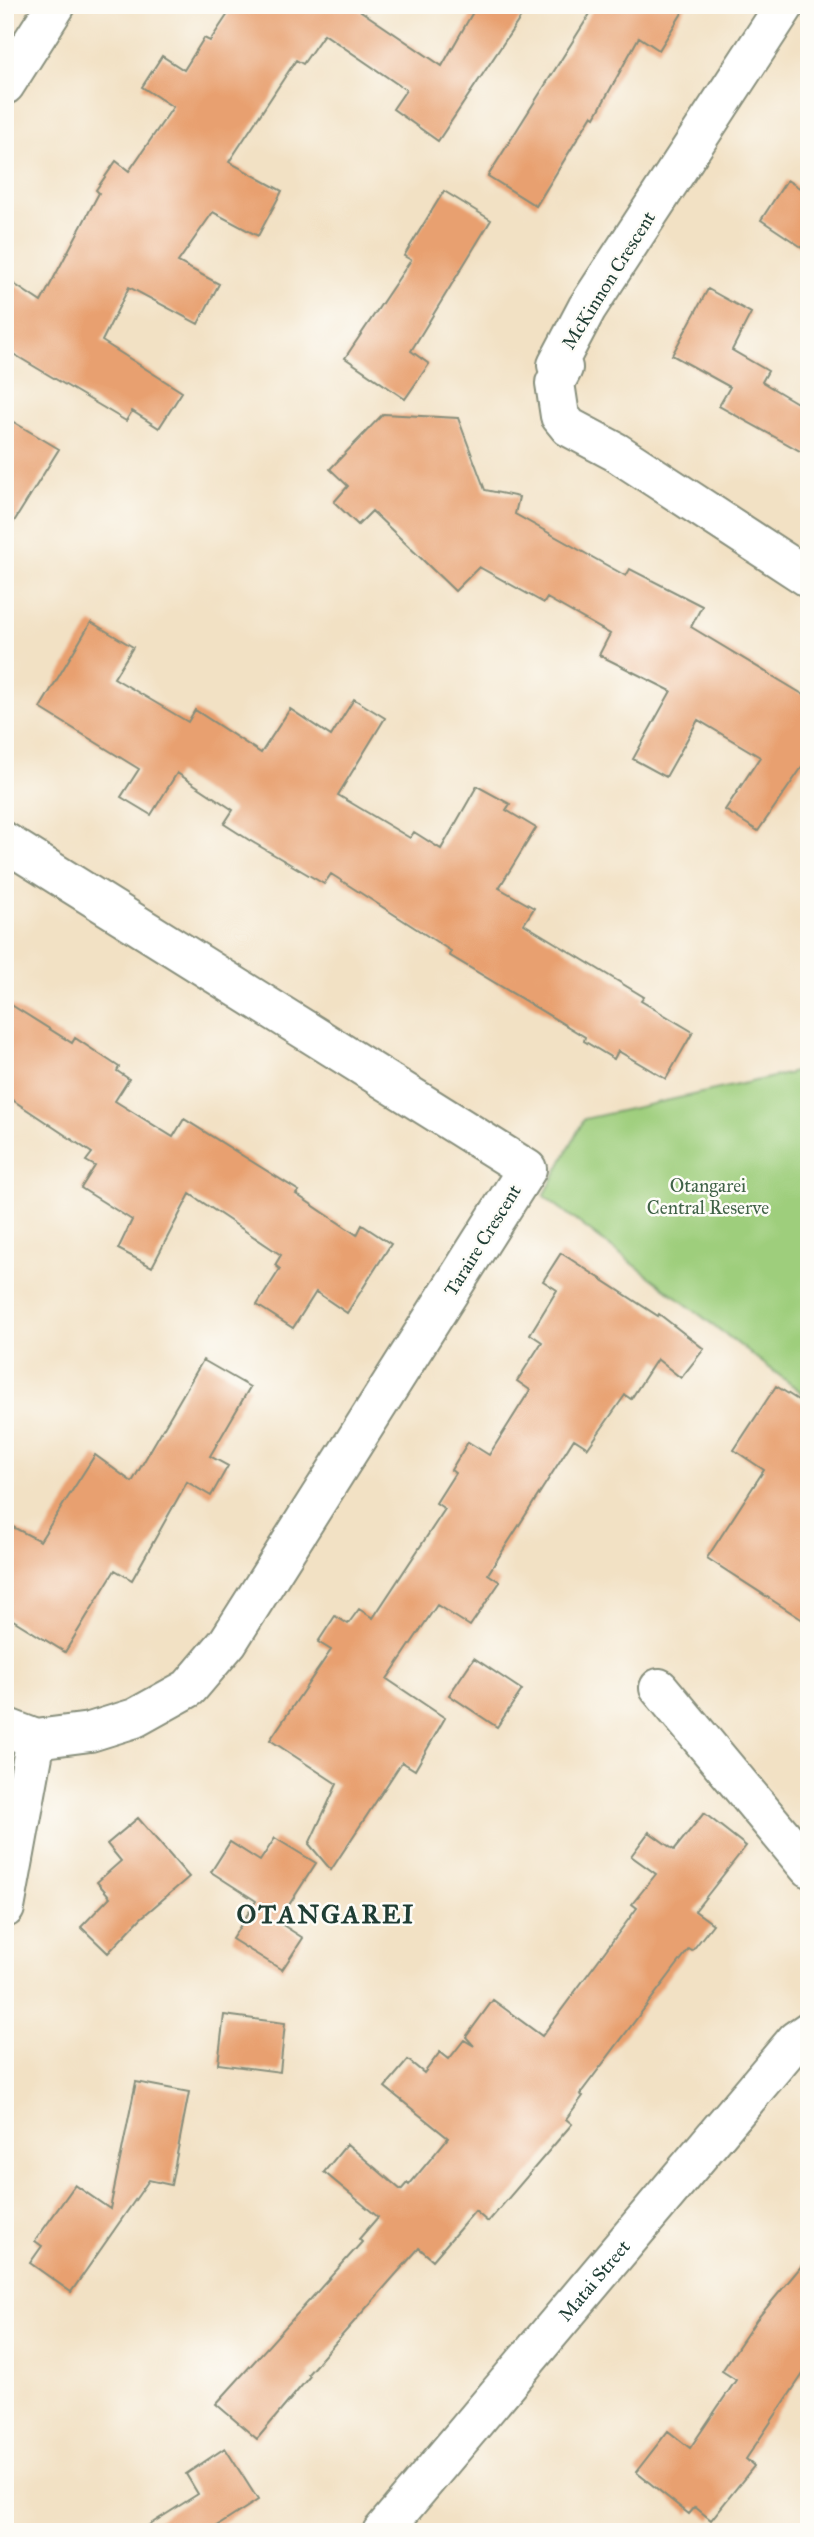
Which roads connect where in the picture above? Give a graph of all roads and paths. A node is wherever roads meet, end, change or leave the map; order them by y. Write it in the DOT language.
graph roads {
  1 [pos="56,5"];
  2 [pos="785,5"];
  3 [pos="5,85"];
  4 [pos="809,578"];
  5 [pos="5,842"];
  6 [pos="659,1688"];
  7 [pos="21,1733"];
  8 [pos="809,1868"];
  9 [pos="5,1908"];
  10 [pos="809,2031"];
  11 [pos="382,2532"];
  1 -- 3 [label="street"];
  2 -- 4 [label="street, McKinnon Crescent"];
  5 -- 7 [label="street, Taraire Crescent"];
  6 -- 8 [label="street"];
  7 -- 9 [label="street, Taraire Crescent"];
  10 -- 11 [label="street, Matai Street"];
}
